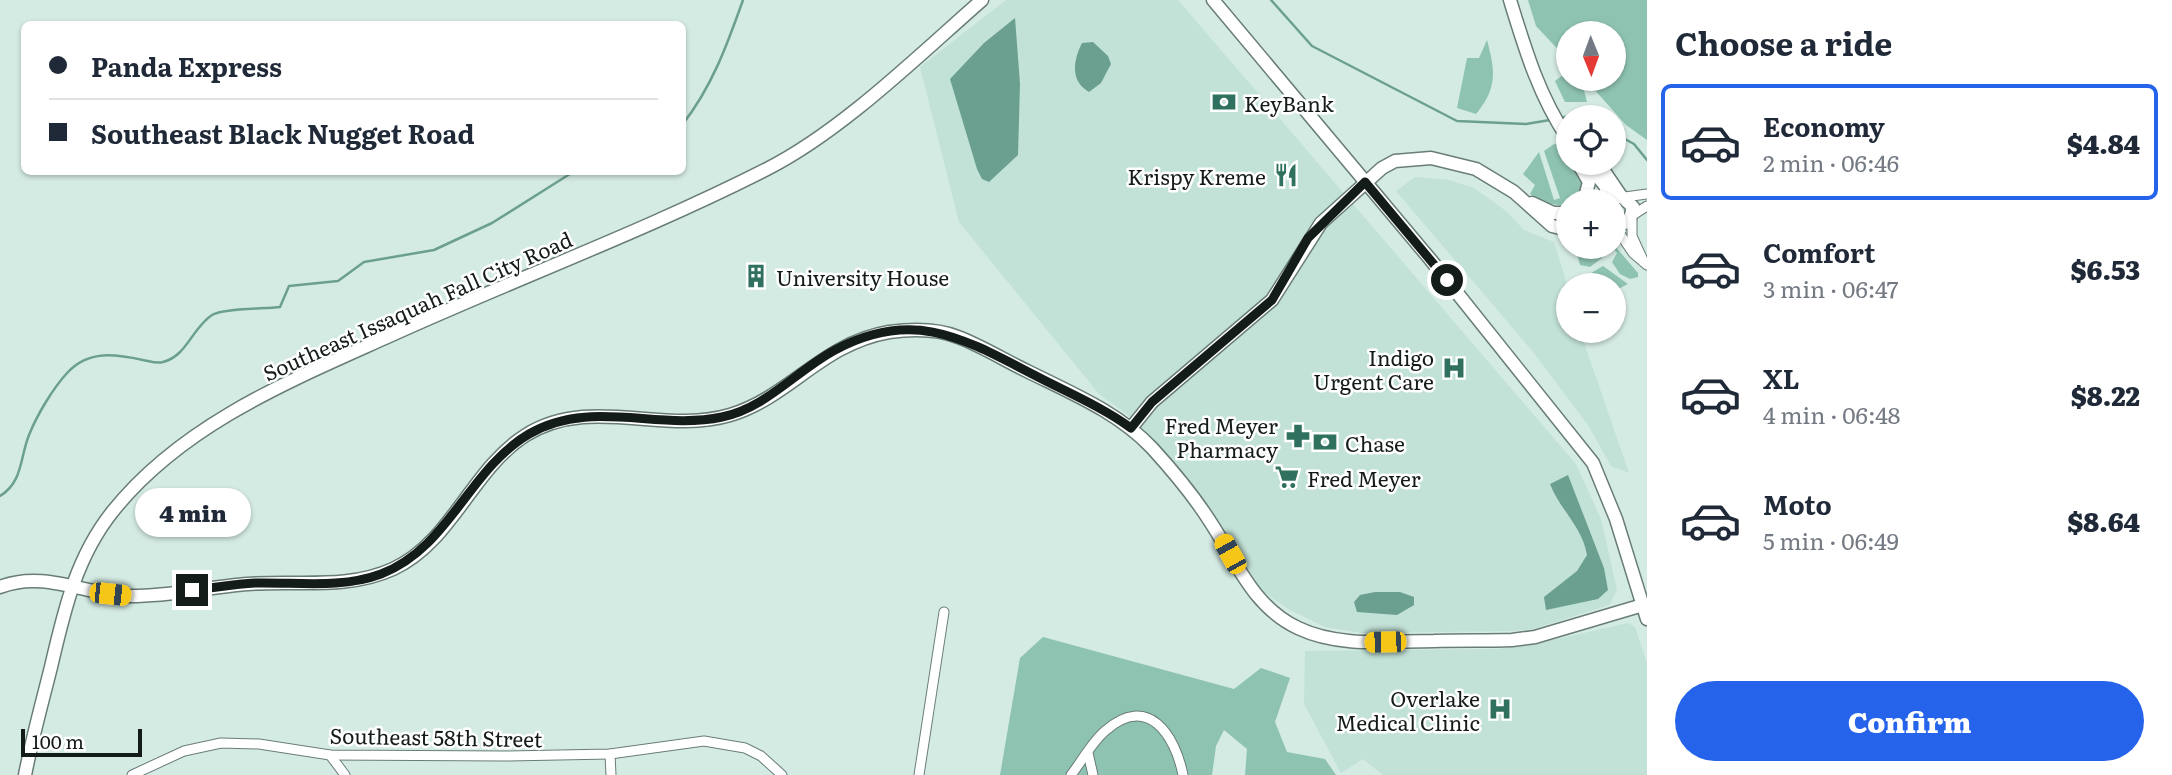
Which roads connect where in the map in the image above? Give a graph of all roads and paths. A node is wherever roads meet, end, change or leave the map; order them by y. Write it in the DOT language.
graph roads {
  1 [pos="982,0"];
  2 [pos="1213,0"];
  3 [pos="1510,0"];
  4 [pos="1556,122"];
  5 [pos="1606,175"];
  6 [pos="1365,182"];
  7 [pos="1617,189"];
  8 [pos="1647,194"];
  9 [pos="1626,197"];
  10 [pos="1522,199"];
  11 [pos="1626,199"];
  12 [pos="1647,206"];
  13 [pos="1556,213"];
  14 [pos="1632,217"];
  15 [pos="1543,218"];
  16 [pos="1556,220"];
  17 [pos="1626,222"];
  18 [pos="1556,227"];
  19 [pos="1626,243"];
  20 [pos="1646,265"];
  21 [pos="1131,428"];
  22 [pos="71,586"];
  23 [pos="0,587"];
  24 [pos="1643,605"];
  25 [pos="944,612"];
  26 [pos="1647,619"];
  27 [pos="1088,753"];
  28 [pos="610,754"];
  29 [pos="330,755"];
  30 [pos="25,775"];
  31 [pos="132,775"];
  32 [pos="345,775"];
  33 [pos="611,775"];
  34 [pos="782,775"];
  35 [pos="919,775"];
  36 [pos="1071,775"];
  37 [pos="1093,775"];
  38 [pos="1183,775"];
  1 -- 22 [label="main road, Southeast Issaquah Fall City Road"];
  2 -- 6 [label="main road"];
  3 -- 4 [label="main road"];
  5 -- 7 [label="main road"];
  6 -- 10 [label="main road"];
  6 -- 21 [label="main road"];
  6 -- 24 [label="main road"];
  8 -- 9 [label="street"];
  10 -- 13 [label="main road"];
  10 -- 15 [label="main road"];
  11 -- 14 [label="main road"];
  12 -- 14 [label="street"];
  14 -- 17 [label="main road"];
  14 -- 20 [label="street"];
  15 -- 16 [label="main road"];
  15 -- 18 [label="main road"];
  19 -- 20 [label="street"];
  21 -- 22 [label="main road"];
  21 -- 24 [label="main road"];
  22 -- 23 [label="main road"];
  22 -- 30 [label="main road, Southeast Issaquah Fall City Road"];
  24 -- 26 [label="main road"];
  25 -- 35 [label="street"];
  27 -- 36 [label="street"];
  27 -- 37 [label="street"];
  27 -- 38 [label="street"];
  28 -- 29 [label="street, Southeast 58th Street"];
  28 -- 33 [label="street"];
  28 -- 34 [label="street, Southeast 58th Street"];
  29 -- 31 [label="street, Southeast 58th Street"];
  29 -- 32 [label="street"];
}
